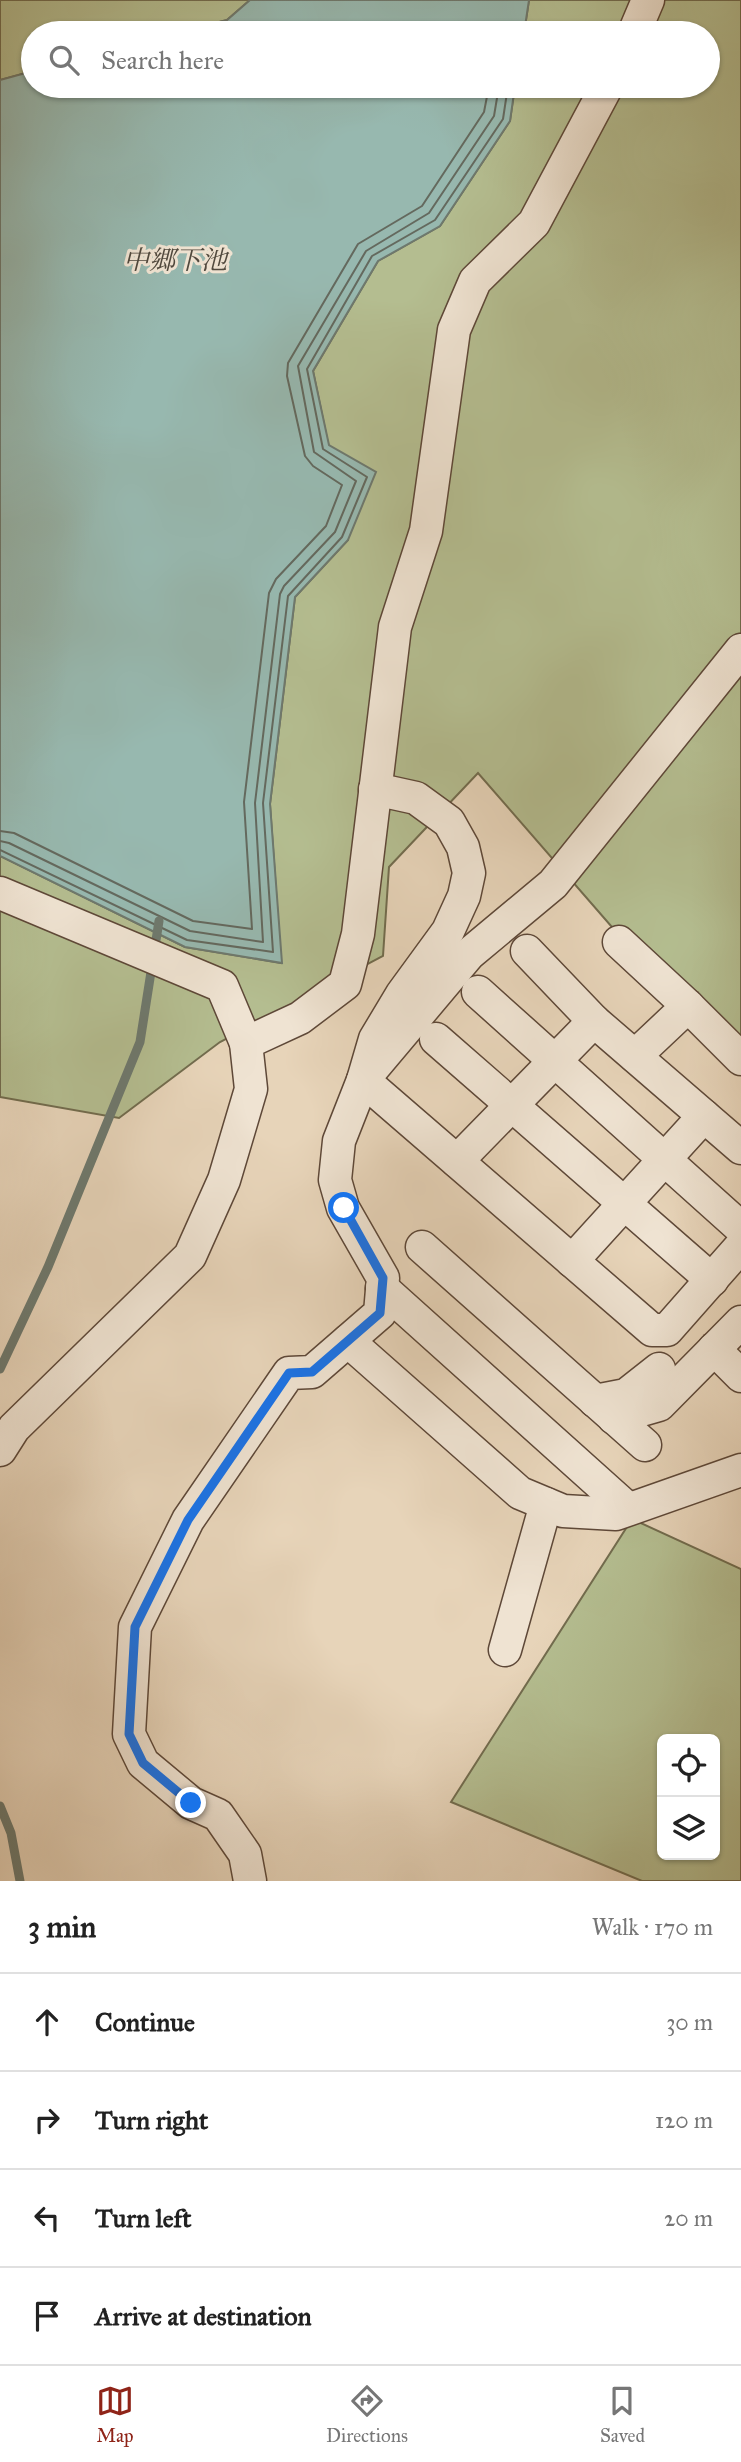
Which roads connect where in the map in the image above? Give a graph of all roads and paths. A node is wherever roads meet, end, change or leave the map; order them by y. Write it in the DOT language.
graph roads {
  1 [pos="648,0"];
  2 [pos="639,21"];
  3 [pos="601,98"];
  4 [pos="741,649"];
  5 [pos="375,789"];
  6 [pos="0,893"];
  7 [pos="619,942"];
  8 [pos="527,951"];
  9 [pos="478,992"];
  10 [pos="688,1006"];
  11 [pos="594,1021"];
  12 [pos="436,1039"];
  13 [pos="246,1043"];
  14 [pos="635,1056"];
  15 [pos="741,1059"];
  16 [pos="555,1060"];
  17 [pos="363,1080"];
  18 [pos="512,1105"];
  19 [pos="704,1116"];
  20 [pos="741,1148"];
  21 [pos="664,1159"];
  22 [pos="457,1161"];
  23 [pos="624,1203"];
  24 [pos="741,1228"];
  25 [pos="741,1246"];
  26 [pos="422,1247"];
  27 [pos="572,1261"];
  28 [pos="712,1280"];
  29 [pos="382,1288"];
  30 [pos="741,1322"];
  31 [pos="348,1341"];
  32 [pos="714,1349"];
  33 [pos="659,1369"];
  34 [pos="741,1376"];
  35 [pos="605,1410"];
  36 [pos="645,1445"];
  37 [pos="0,1450"];
  38 [pos="741,1470"];
  39 [pos="546,1504"];
  40 [pos="628,1509"];
  41 [pos="505,1650"];
  42 [pos="250,1881"];
  1 -- 2 [label="street"];
  3 -- 5 [label="street"];
  4 -- 17 [label="street"];
  5 -- 13 [label="street"];
  5 -- 17 [label="street"];
  6 -- 13 [label="street"];
  7 -- 10 [label="street"];
  8 -- 11 [label="street"];
  9 -- 16 [label="street"];
  10 -- 14 [label="street"];
  10 -- 15 [label="street"];
  11 -- 14 [label="street"];
  11 -- 16 [label="street"];
  12 -- 18 [label="street"];
  13 -- 37 [label="street"];
  14 -- 19 [label="street"];
  16 -- 18 [label="street"];
  16 -- 21 [label="street"];
  17 -- 22 [label="street"];
  17 -- 29 [label="street"];
  18 -- 22 [label="street"];
  18 -- 23 [label="street"];
  19 -- 20 [label="street"];
  19 -- 21 [label="street"];
  21 -- 23 [label="street"];
  21 -- 24 [label="street"];
  22 -- 27 [label="street"];
  23 -- 27 [label="street"];
  23 -- 28 [label="street"];
  25 -- 28 [label="street"];
  26 -- 35 [label="street"];
  27 -- 28 [label="street"];
  29 -- 31 [label="street"];
  29 -- 40 [label="street"];
  30 -- 32 [label="street"];
  31 -- 39 [label="street"];
  31 -- 42 [label="street"];
  32 -- 34 [label="street"];
  32 -- 35 [label="street"];
  33 -- 35 [label="street"];
  35 -- 36 [label="street"];
  38 -- 40 [label="street"];
  39 -- 40 [label="street"];
  39 -- 41 [label="street"];
}
